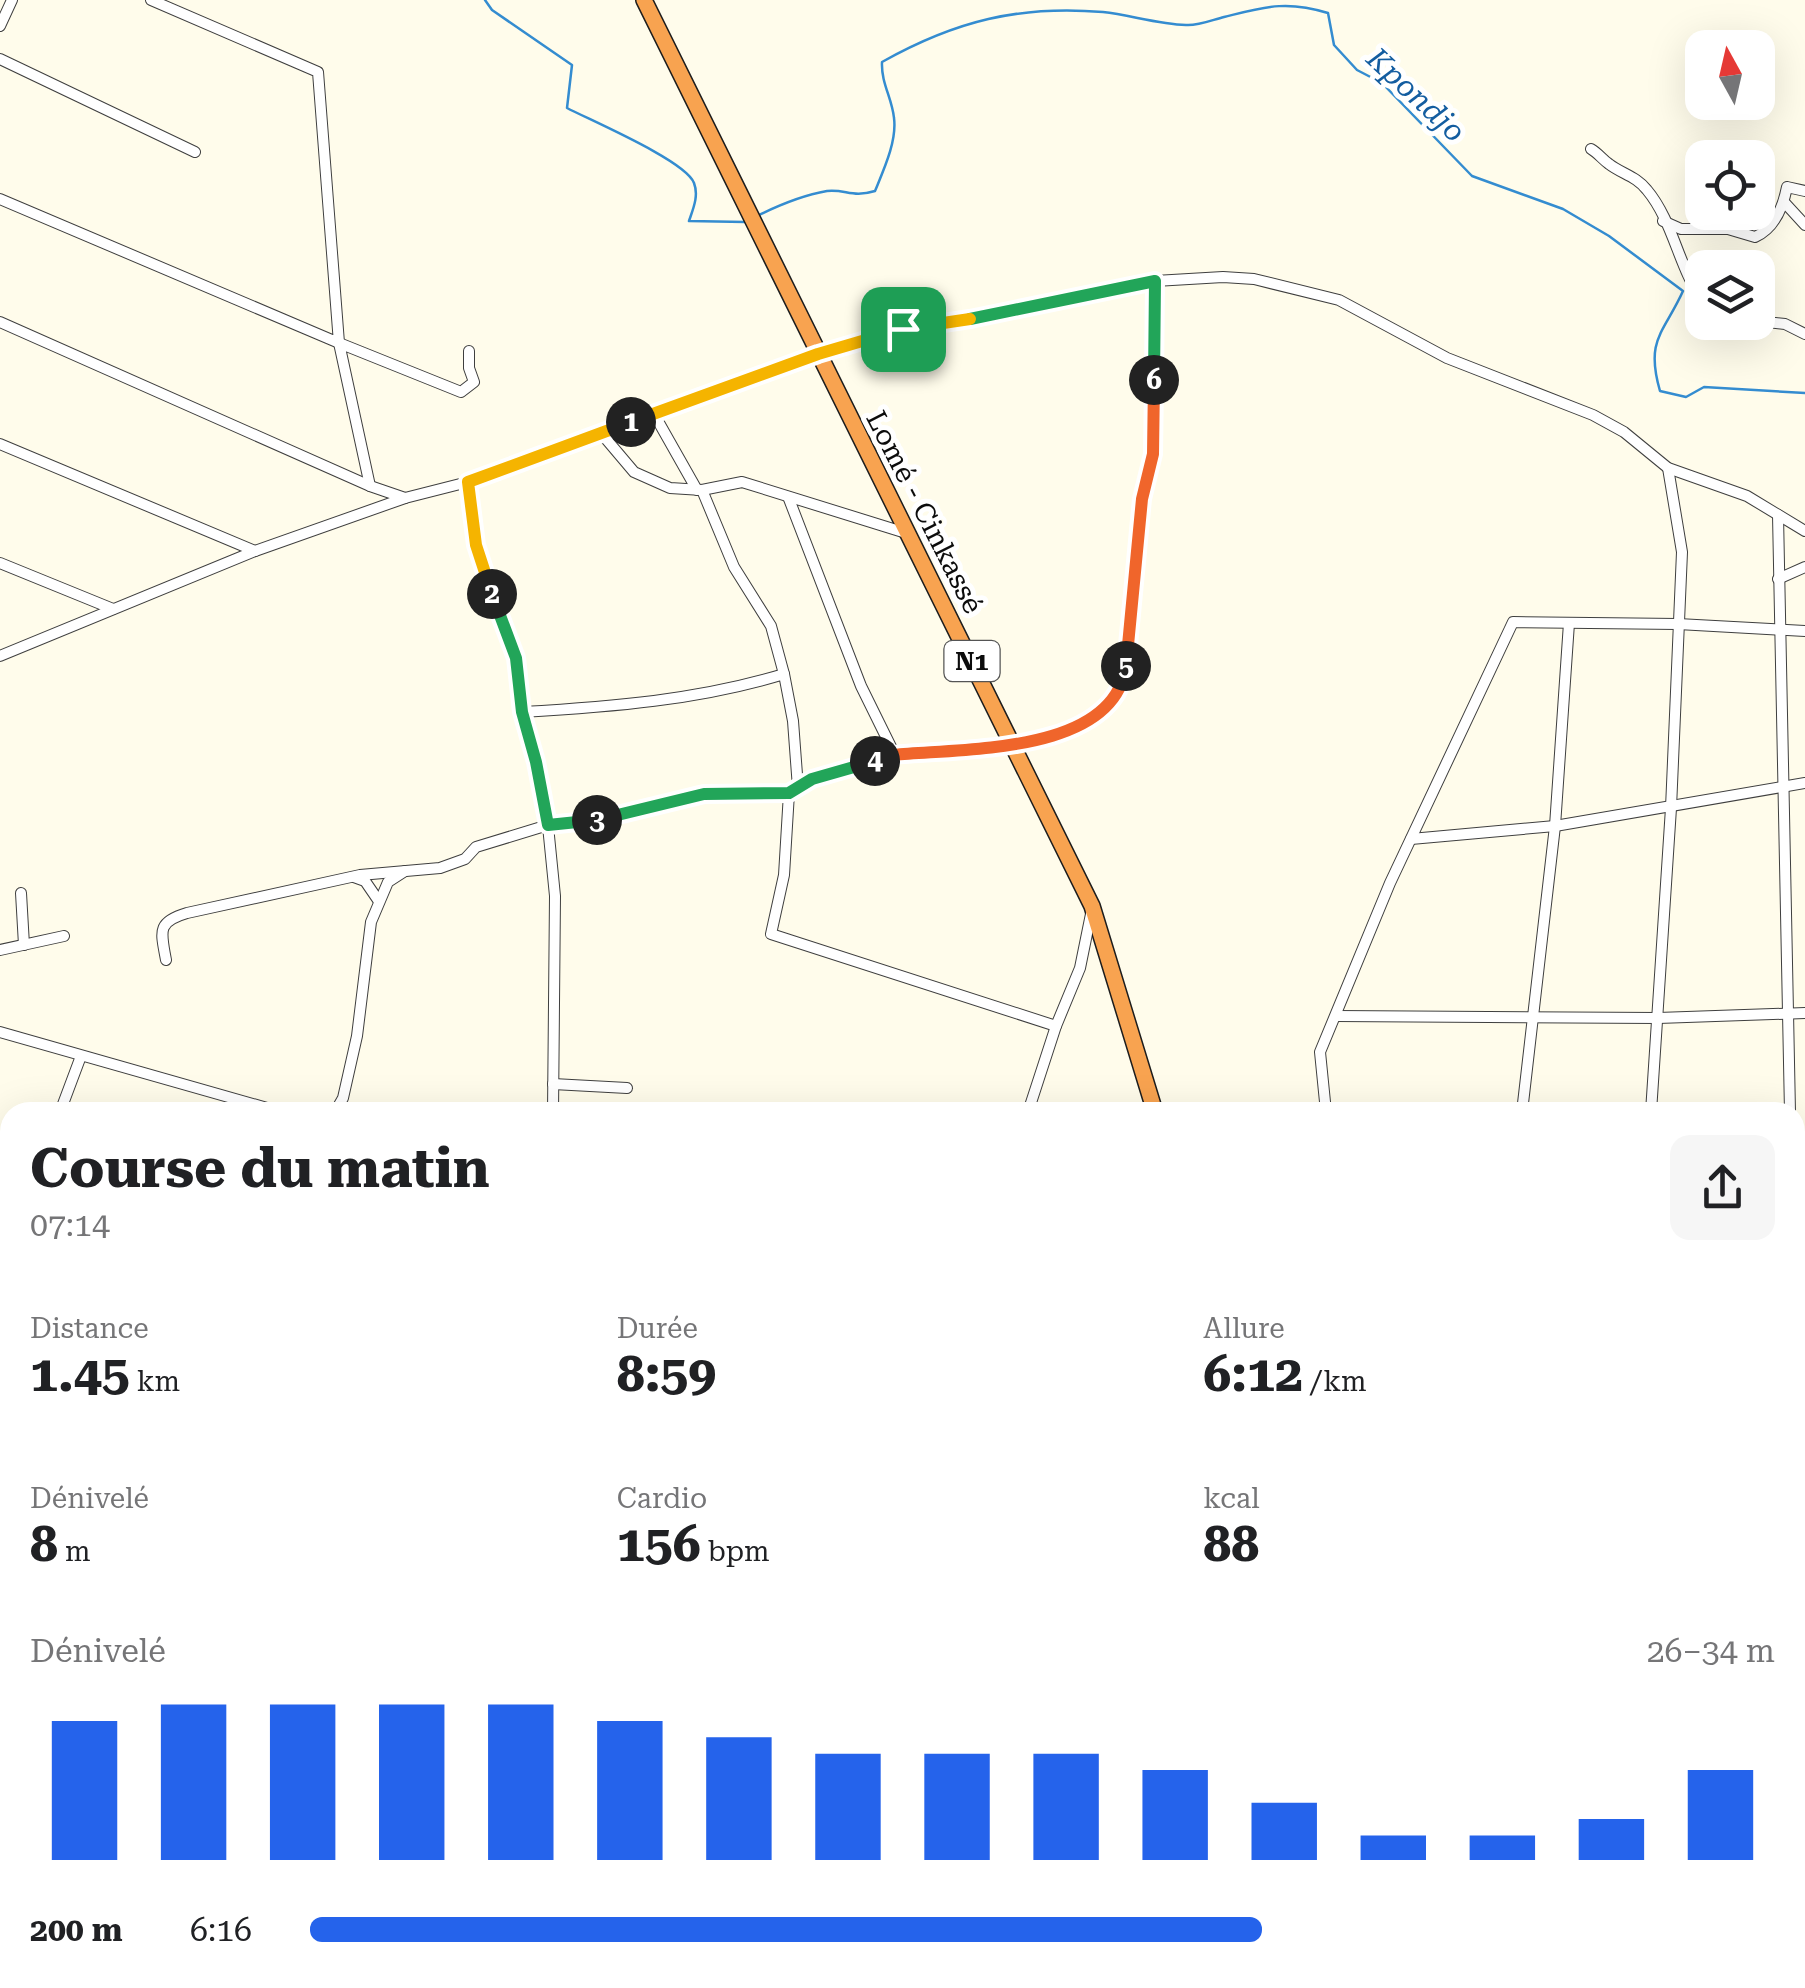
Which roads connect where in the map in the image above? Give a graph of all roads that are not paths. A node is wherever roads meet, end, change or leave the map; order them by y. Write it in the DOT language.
graph roads {
  1 [pos="12,0"];
  2 [pos="151,0"];
  3 [pos="644,0"];
  4 [pos="0,26"];
  5 [pos="0,59"];
  6 [pos="1591,149"];
  7 [pos="194,152"];
  8 [pos="1805,191"];
  9 [pos="0,199"];
  10 [pos="1784,202"];
  11 [pos="1663,222"];
  12 [pos="1805,225"];
  13 [pos="1685,264"];
  14 [pos="1155,281"];
  15 [pos="0,322"];
  16 [pos="1775,325"];
  17 [pos="1802,330"];
  18 [pos="339,343"];
  19 [pos="469,350"];
  20 [pos="818,354"];
  21 [pos="654,414"];
  22 [pos="601,433"];
  23 [pos="0,444"];
  24 [pos="1668,468"];
  25 [pos="468,482"];
  26 [pos="370,486"];
  27 [pos="699,490"];
  28 [pos="405,498"];
  29 [pos="790,499"];
  30 [pos="1778,515"];
  31 [pos="1805,531"];
  32 [pos="906,533"];
  33 [pos="255,551"];
  34 [pos="0,563"];
  35 [pos="1805,567"];
  36 [pos="1778,579"];
  37 [pos="113,609"];
  38 [pos="1569,623"];
  39 [pos="1678,624"];
  40 [pos="1779,630"];
  41 [pos="1805,631"];
  42 [pos="0,656"];
  43 [pos="784,674"];
  44 [pos="522,712"];
  45 [pos="1014,745"];
  46 [pos="894,755"];
  47 [pos="1805,782"];
  48 [pos="1782,788"];
  49 [pos="793,790"];
  50 [pos="1670,808"];
  51 [pos="548,825"];
  52 [pos="1554,826"];
  53 [pos="1411,839"];
  54 [pos="407,870"];
  55 [pos="352,876"];
  56 [pos="21,892"];
  57 [pos="378,900"];
  58 [pos="1092,906"];
  59 [pos="64,936"];
  60 [pos="24,945"];
  61 [pos="0,950"];
  62 [pos="166,960"];
  63 [pos="1787,1013"];
  64 [pos="1805,1013"];
  65 [pos="1336,1016"];
  66 [pos="1534,1016"];
  67 [pos="1658,1018"];
  68 [pos="1056,1026"];
  69 [pos="0,1032"];
  70 [pos="81,1056"];
  71 [pos="553,1084"];
  72 [pos="627,1088"];
  73 [pos="64,1102"];
  74 [pos="248,1102"];
  75 [pos="341,1102"];
  76 [pos="553,1102"];
  77 [pos="1034,1102"];
  78 [pos="1152,1102"];
  79 [pos="1325,1102"];
  80 [pos="1523,1102"];
  81 [pos="1653,1102"];
  82 [pos="1790,1102"];
  1 -- 4 [label="street"];
  2 -- 18 [label="street"];
  3 -- 20 [label="highway, Lomé - Cinkassé / N1"];
  5 -- 7 [label="street"];
  6 -- 11 [label="street"];
  8 -- 10 [label="street"];
  9 -- 18 [label="street"];
  10 -- 11 [label="street"];
  10 -- 12 [label="street"];
  11 -- 13 [label="street"];
  14 -- 20 [label="street"];
  14 -- 24 [label="street"];
  14 -- 45 [label="street"];
  15 -- 26 [label="street"];
  16 -- 17 [label="street"];
  18 -- 19 [label="street"];
  18 -- 26 [label="street"];
  20 -- 21 [label="street"];
  20 -- 32 [label="highway, Lomé - Cinkassé / N1"];
  21 -- 22 [label="street"];
  21 -- 27 [label="street"];
  22 -- 25 [label="street"];
  22 -- 27 [label="street"];
  23 -- 33 [label="street"];
  24 -- 30 [label="street"];
  24 -- 39 [label="street"];
  25 -- 28 [label="street"];
  25 -- 44 [label="street"];
  26 -- 28 [label="street"];
  27 -- 29 [label="street"];
  27 -- 43 [label="street"];
  28 -- 33 [label="street"];
  29 -- 32 [label="street"];
  29 -- 46 [label="street"];
  30 -- 31 [label="street"];
  30 -- 36 [label="street"];
  32 -- 45 [label="highway, Lomé - Cinkassé / N1"];
  33 -- 37 [label="street"];
  34 -- 37 [label="street"];
  35 -- 36 [label="street"];
  36 -- 40 [label="street"];
  37 -- 42 [label="street"];
  38 -- 39 [label="street"];
  38 -- 52 [label="street"];
  38 -- 53 [label="street"];
  39 -- 40 [label="street"];
  39 -- 50 [label="street"];
  40 -- 41 [label="street"];
  40 -- 48 [label="street"];
  43 -- 44 [label="street"];
  43 -- 49 [label="street"];
  44 -- 51 [label="street"];
  45 -- 46 [label="street"];
  45 -- 58 [label="highway, Lomé - Cinkassé / N1"];
  46 -- 49 [label="street"];
  47 -- 48 [label="street"];
  48 -- 50 [label="street"];
  48 -- 63 [label="street"];
  49 -- 51 [label="street"];
  49 -- 68 [label="street"];
  50 -- 52 [label="street"];
  50 -- 67 [label="street"];
  51 -- 54 [label="street"];
  51 -- 71 [label="street"];
  52 -- 53 [label="street"];
  52 -- 66 [label="street"];
  53 -- 65 [label="street"];
  54 -- 55 [label="street"];
  54 -- 57 [label="street"];
  55 -- 57 [label="street"];
  55 -- 62 [label="street"];
  56 -- 60 [label="street"];
  57 -- 75 [label="street"];
  58 -- 68 [label="street"];
  58 -- 78 [label="highway, Lomé - Cinkassé / N1"];
  59 -- 60 [label="street"];
  60 -- 61 [label="street"];
  63 -- 64 [label="street"];
  63 -- 67 [label="street"];
  63 -- 82 [label="street"];
  65 -- 66 [label="street"];
  65 -- 79 [label="street"];
  66 -- 67 [label="street"];
  66 -- 80 [label="street"];
  67 -- 81 [label="street"];
  68 -- 77 [label="street"];
  69 -- 70 [label="street"];
  70 -- 73 [label="street"];
  70 -- 74 [label="street"];
  71 -- 72 [label="street"];
  71 -- 76 [label="street"];
}
